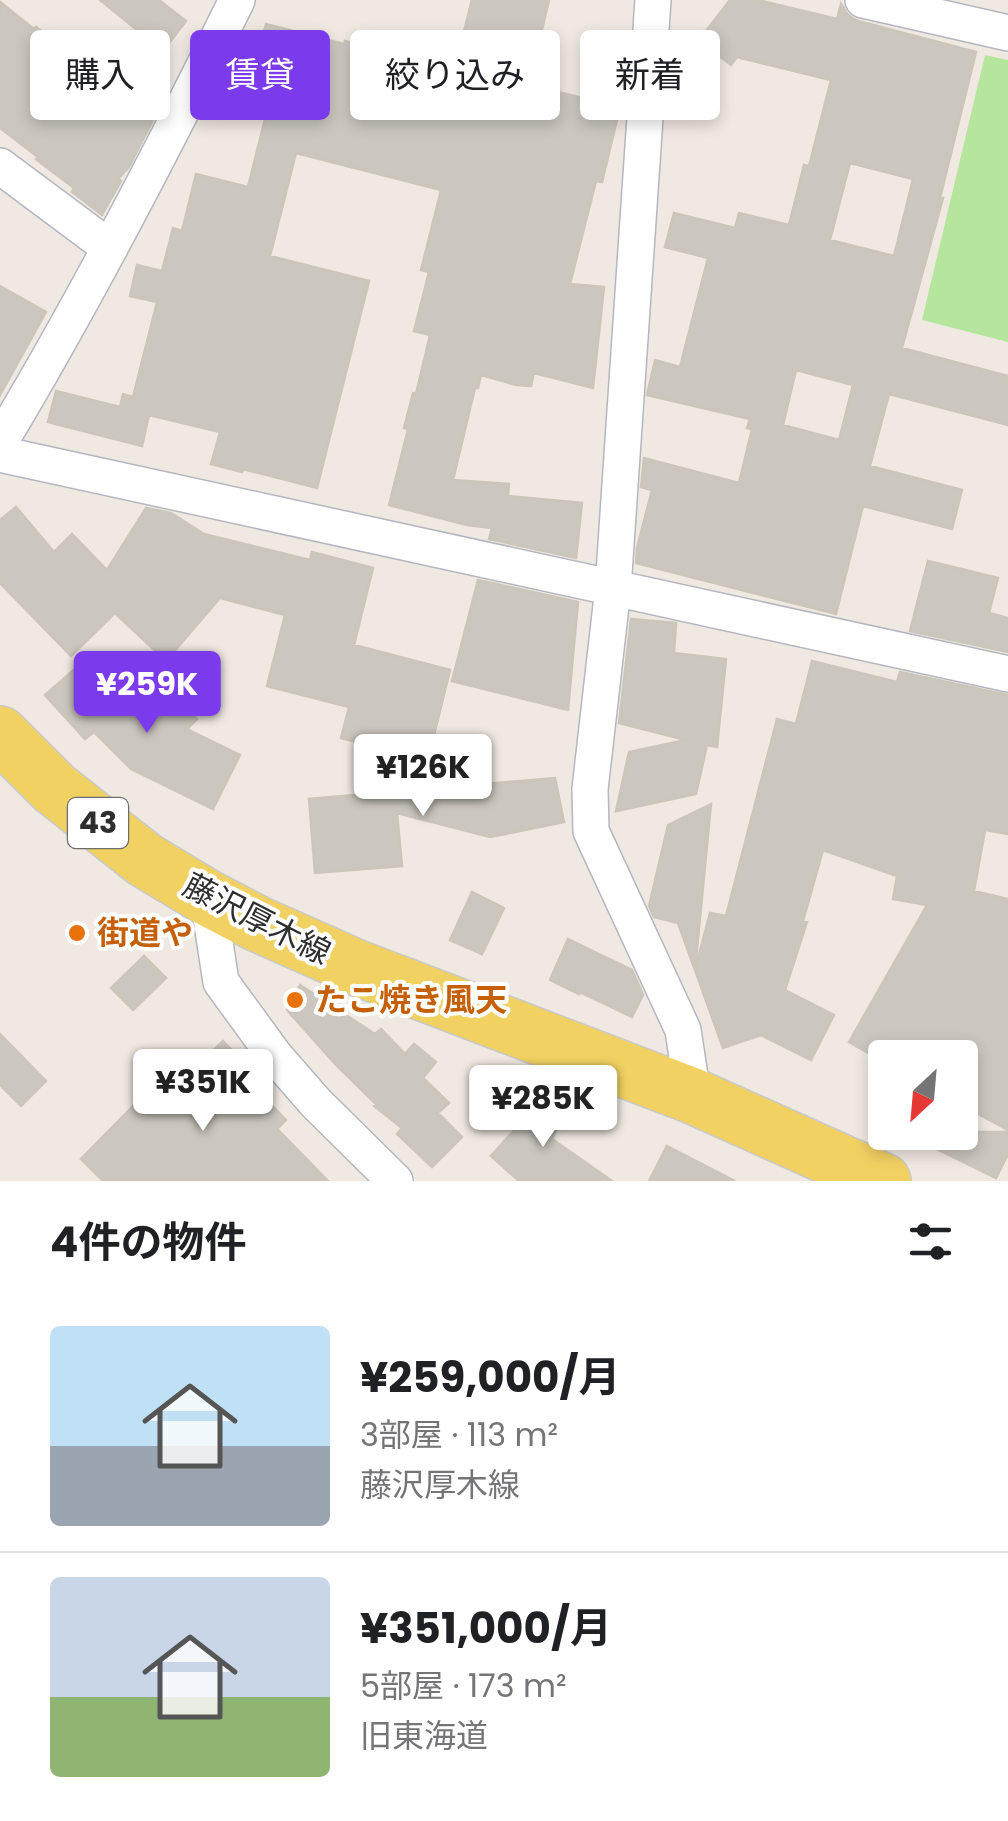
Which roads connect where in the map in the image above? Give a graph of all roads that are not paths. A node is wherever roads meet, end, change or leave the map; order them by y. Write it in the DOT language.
graph roads {
  1 [pos="237,0"];
  2 [pos="653,0"];
  3 [pos="863,0"];
  4 [pos="1008,33"];
  5 [pos="0,166"];
  6 [pos="110,248"];
  7 [pos="0,442"];
  8 [pos="0,454"];
  9 [pos="613,588"];
  10 [pos="1008,674"];
  11 [pos="0,734"];
  12 [pos="208,898"];
  13 [pos="692,1096"];
  14 [pos="396,1181"];
  15 [pos="883,1181"];
  1 -- 6 [label="street"];
  2 -- 9 [label="street"];
  3 -- 4 [label="street"];
  5 -- 6 [label="street"];
  6 -- 7 [label="street"];
  8 -- 9 [label="street"];
  9 -- 10 [label="street"];
  9 -- 13 [label="street"];
  11 -- 12 [label="main road, 藤沢厚木線 / 43"];
  12 -- 13 [label="main road, 藤沢厚木線 / 43"];
  12 -- 14 [label="street"];
  13 -- 15 [label="main road, 藤沢厚木線 / 43"];
}
